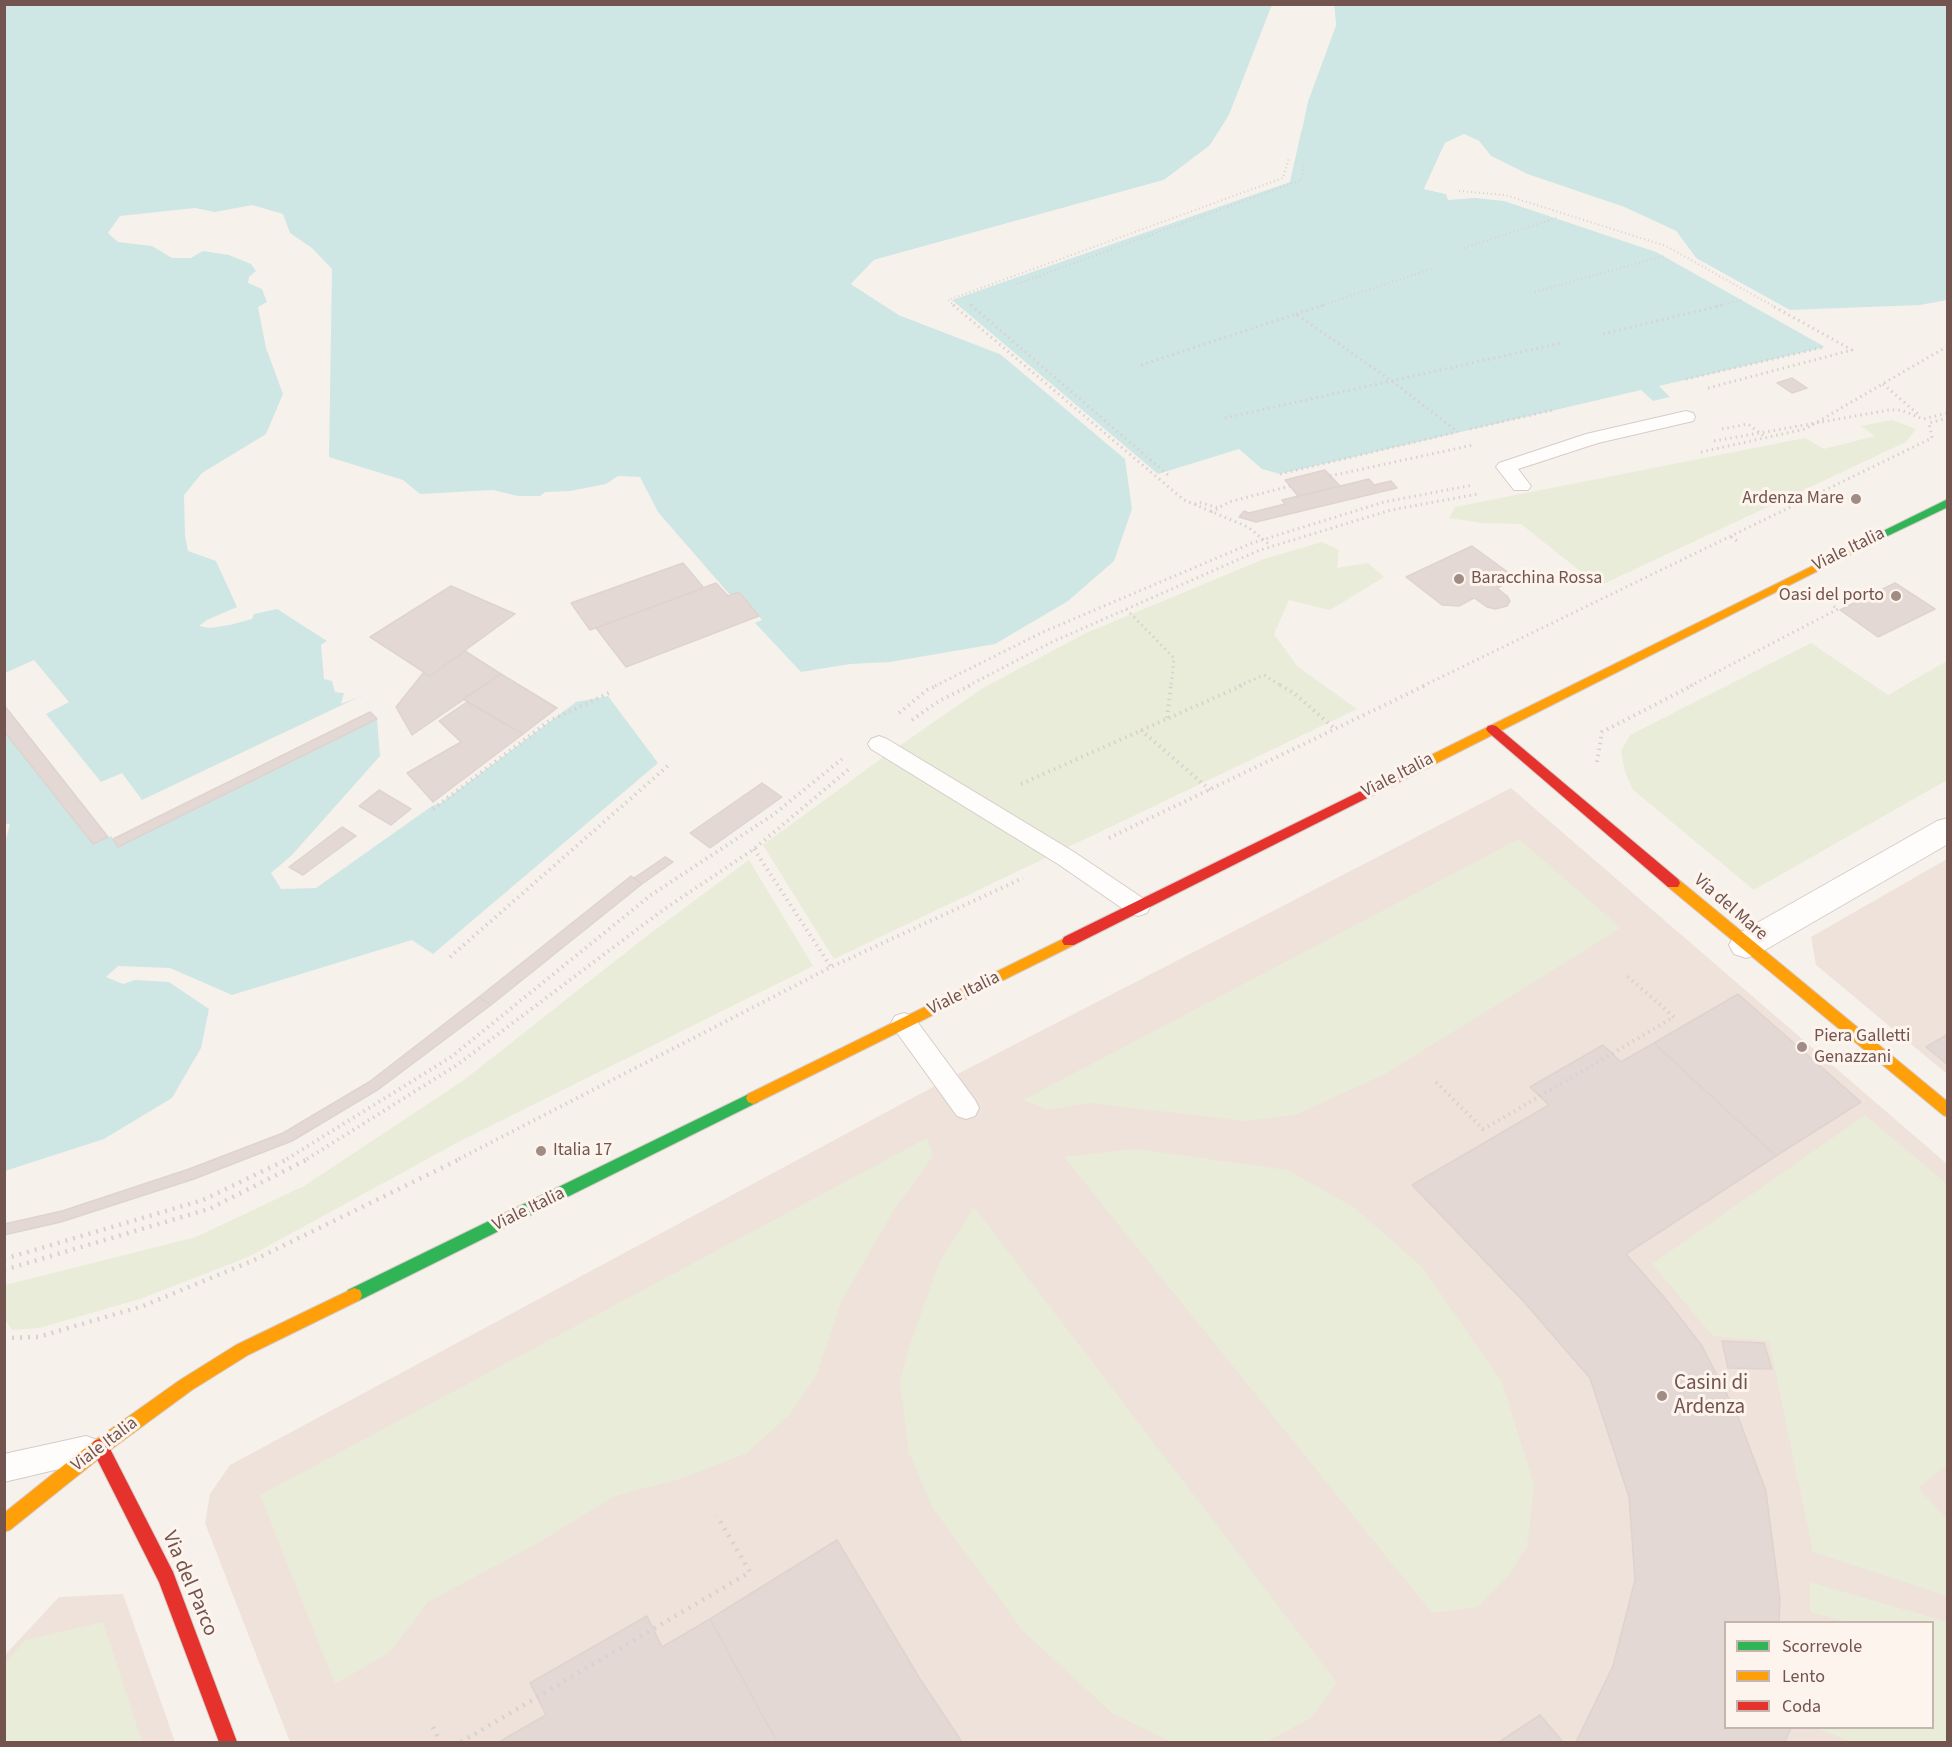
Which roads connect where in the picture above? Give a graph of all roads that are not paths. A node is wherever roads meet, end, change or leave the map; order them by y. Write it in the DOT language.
graph roads {
  1 [pos="1686,417"];
  2 [pos="1521,486"];
  3 [pos="1947,502"];
  4 [pos="1492,729"];
  5 [pos="879,744"];
  6 [pos="1947,829"];
  7 [pos="1138,907"];
  8 [pos="1746,945"];
  9 [pos="904,1023"];
  10 [pos="966,1108"];
  11 [pos="1947,1111"];
  12 [pos="100,1447"];
  13 [pos="4,1468"];
  14 [pos="4,1524"];
  15 [pos="228,1743"];
  1 -- 2 [label="lane"];
  3 -- 4 [label="main road, Viale Italia"];
  4 -- 7 [label="main road, Viale Italia"];
  4 -- 8 [label="main road, Via del Mare"];
  5 -- 7 [label="lane"];
  6 -- 8 [label="street"];
  7 -- 9 [label="main road, Viale Italia"];
  8 -- 11 [label="main road, Via del Mare"];
  9 -- 10 [label="lane"];
  9 -- 12 [label="main road, Viale Italia"];
  12 -- 13 [label="lane"];
  12 -- 14 [label="main road, Viale Italia"];
  12 -- 15 [label="main road, Via del Parco"];
}
